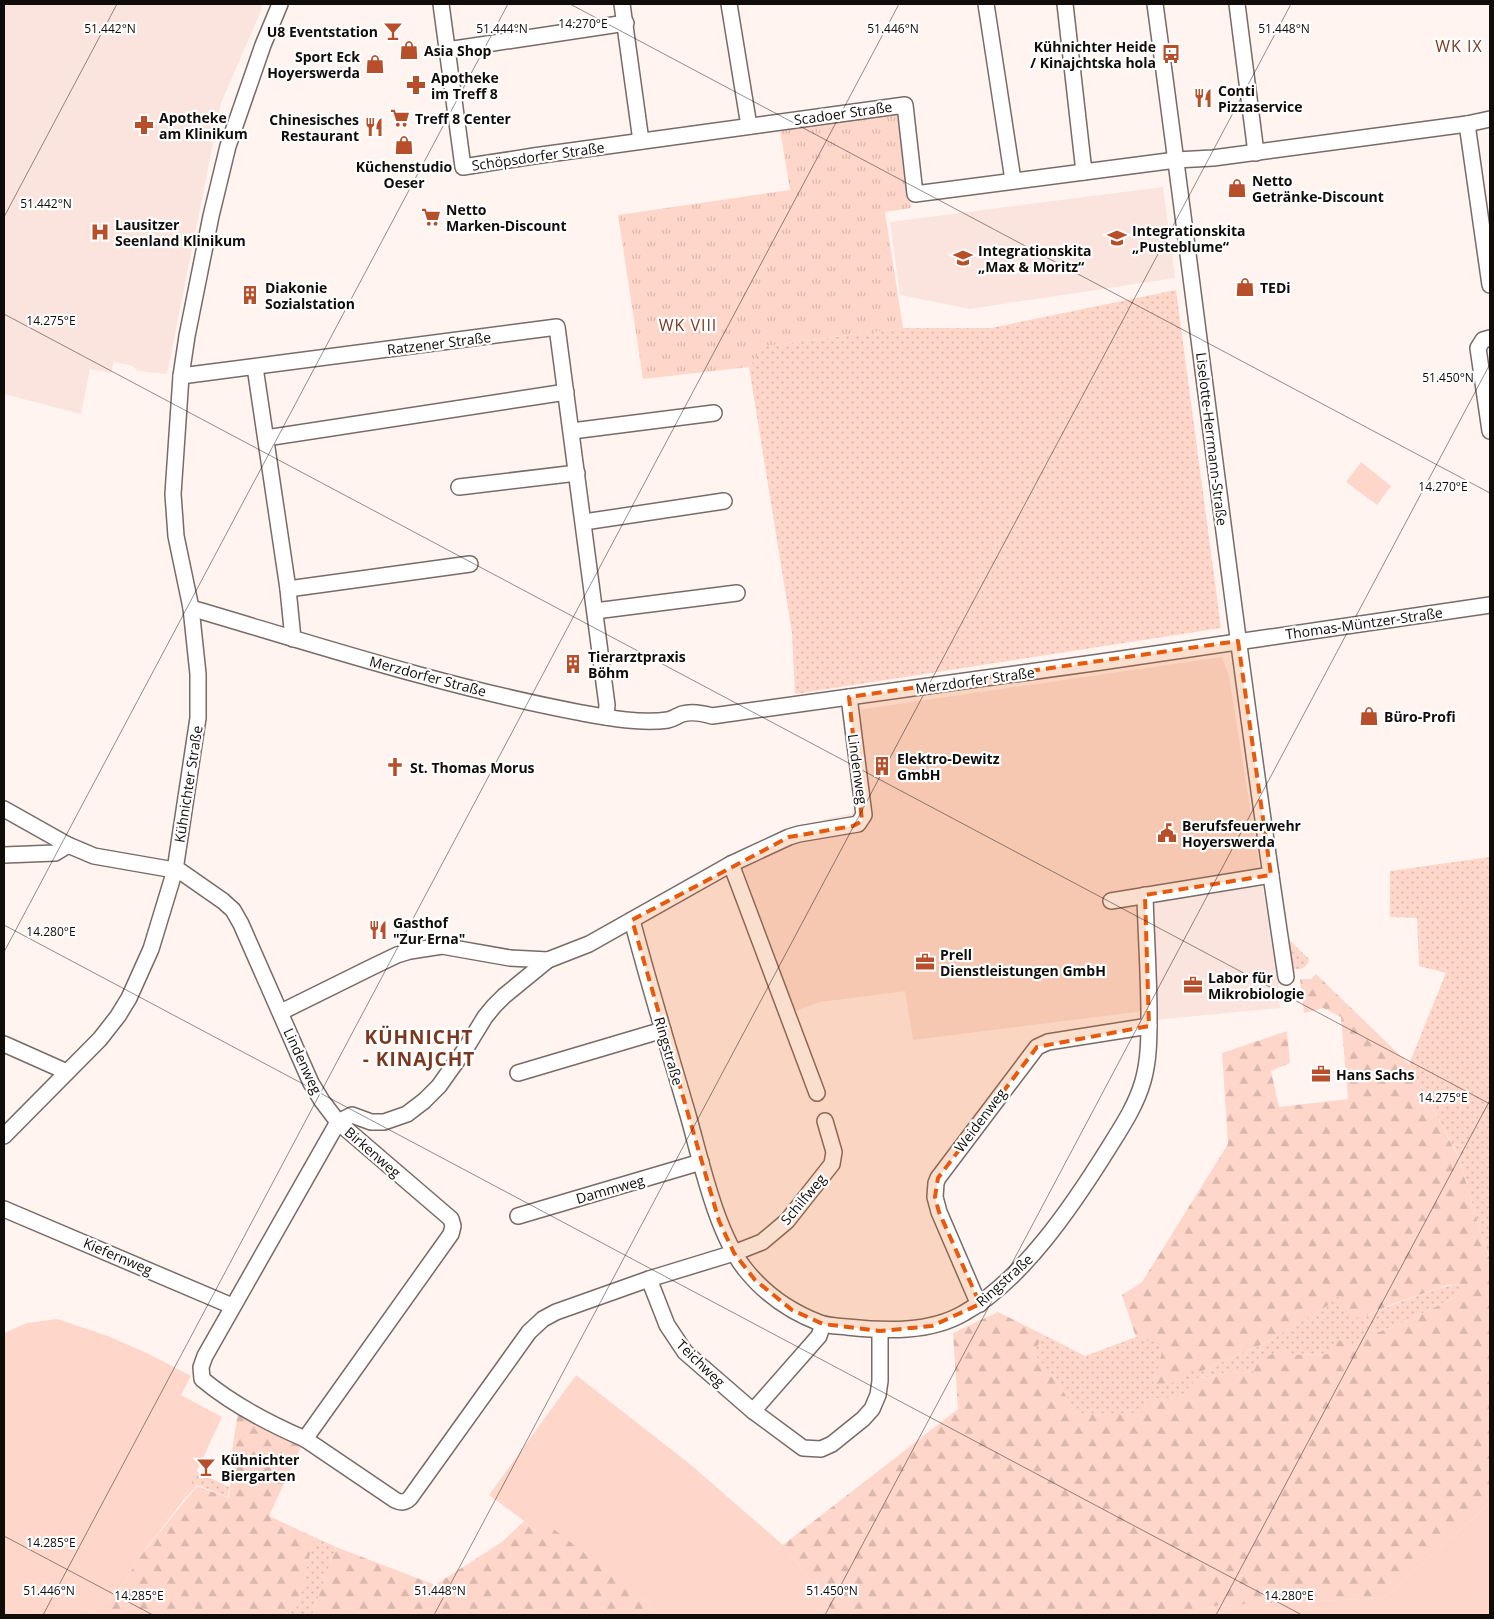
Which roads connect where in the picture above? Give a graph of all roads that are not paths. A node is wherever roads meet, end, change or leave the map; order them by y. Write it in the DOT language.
graph roads {
  1 [pos="280,4"];
  2 [pos="441,4"];
  3 [pos="622,4"];
  4 [pos="729,4"];
  5 [pos="986,4"];
  6 [pos="1065,4"];
  7 [pos="1154,4"];
  8 [pos="1238,4"];
  9 [pos="626,23"];
  10 [pos="447,50"];
  11 [pos="1490,119"];
  12 [pos="773,122"];
  13 [pos="1467,124"];
  14 [pos="750,126"];
  15 [pos="641,141"];
  16 [pos="1256,152"];
  17 [pos="1176,160"];
  18 [pos="1084,172"];
  19 [pos="1013,180"];
  20 [pos="1490,285"];
  21 [pos="1490,338"];
  22 [pos="256,367"];
  23 [pos="181,376"];
  24 [pos="566,392"];
  25 [pos="714,413"];
  26 [pos="572,431"];
  27 [pos="1490,431"];
  28 [pos="266,438"];
  29 [pos="577,473"];
  30 [pos="459,487"];
  31 [pos="724,501"];
  32 [pos="584,522"];
  33 [pos="470,564"];
  34 [pos="288,589"];
  35 [pos="737,593"];
  36 [pos="1490,605"];
  37 [pos="191,608"];
  38 [pos="595,612"];
  39 [pos="293,639"];
  40 [pos="1238,641"];
  41 [pos="849,697"];
  42 [pos="606,717"];
  43 [pos="4,809"];
  44 [pos="68,845"];
  45 [pos="4,855"];
  46 [pos="731,864"];
  47 [pos="174,870"];
  48 [pos="1271,875"];
  49 [pos="1144,896"];
  50 [pos="1111,901"];
  51 [pos="632,920"];
  52 [pos="518,958"];
  53 [pos="548,960"];
  54 [pos="1286,977"];
  55 [pos="525,980"];
  56 [pos="281,1012"];
  57 [pos="1149,1026"];
  58 [pos="664,1030"];
  59 [pos="4,1044"];
  60 [pos="67,1072"];
  61 [pos="518,1073"];
  62 [pos="817,1093"];
  63 [pos="825,1121"];
  64 [pos="338,1122"];
  65 [pos="4,1136"];
  66 [pos="701,1162"];
  67 [pos="4,1209"];
  68 [pos="518,1216"];
  69 [pos="734,1253"];
  70 [pos="649,1279"];
  71 [pos="980,1304"];
  72 [pos="232,1306"];
  73 [pos="823,1324"];
  74 [pos="880,1331"];
  75 [pos="753,1411"];
  76 [pos="305,1439"];
  1 -- 23 [label="street, Kühnichter Straße"];
  2 -- 10 [label="street, Schöpsdorfer Straße"];
  3 -- 9 [label="street"];
  4 -- 14 [label="street"];
  5 -- 19 [label="street"];
  6 -- 18 [label="street"];
  7 -- 17 [label="street, Liselotte-Herrmann-Straße"];
  8 -- 16 [label="street"];
  9 -- 10 [label="street"];
  9 -- 15 [label="street"];
  10 -- 15 [label="street, Schöpsdorfer Straße"];
  11 -- 13 [label="street, Scadoer Straße"];
  12 -- 14 [label="street, Schöpsdorfer Straße"];
  12 -- 19 [label="street, Scadoer Straße"];
  13 -- 16 [label="street, Scadoer Straße"];
  13 -- 20 [label="street"];
  14 -- 15 [label="street, Schöpsdorfer Straße"];
  16 -- 17 [label="street, Scadoer Straße"];
  17 -- 18 [label="street, Scadoer Straße"];
  17 -- 40 [label="street, Liselotte-Herrmann-Straße"];
  18 -- 19 [label="street, Scadoer Straße"];
  21 -- 27 [label="street"];
  22 -- 23 [label="street, Ratzener Straße"];
  22 -- 24 [label="street, Ratzener Straße"];
  22 -- 28 [label="street"];
  23 -- 37 [label="street, Kühnichter Straße"];
  24 -- 26 [label="street, Ratzener Straße"];
  24 -- 28 [label="street"];
  25 -- 26 [label="street"];
  26 -- 29 [label="street, Ratzener Straße"];
  28 -- 34 [label="street"];
  29 -- 30 [label="street"];
  29 -- 32 [label="street, Ratzener Straße"];
  31 -- 32 [label="street"];
  32 -- 38 [label="street, Ratzener Straße"];
  33 -- 34 [label="street"];
  34 -- 39 [label="street"];
  35 -- 38 [label="street"];
  36 -- 40 [label="street, Thomas-Müntzer-Straße"];
  37 -- 39 [label="street, Merzdorfer Straße"];
  37 -- 47 [label="street, Kühnichter Straße"];
  38 -- 42 [label="street, Ratzener Straße"];
  39 -- 42 [label="street, Merzdorfer Straße"];
  40 -- 41 [label="street, Merzdorfer Straße"];
  40 -- 48 [label="street, Liselotte-Herrmann-Straße"];
  41 -- 42 [label="street, Merzdorfer Straße"];
  41 -- 46 [label="street, Lindenweg"];
  43 -- 44 [label="street, Lindenweg"];
  44 -- 45 [label="street"];
  44 -- 47 [label="street, Lindenweg"];
  46 -- 51 [label="street, Lindenweg"];
  46 -- 62 [label="street"];
  47 -- 56 [label="street, Lindenweg"];
  47 -- 60 [label="street, Kühnichter Straße"];
  48 -- 49 [label="street"];
  48 -- 54 [label="street, Liselotte-Herrmann-Straße"];
  49 -- 50 [label="street"];
  49 -- 57 [label="street"];
  51 -- 53 [label="street, Lindenweg"];
  51 -- 58 [label="street, Ringstraße"];
  52 -- 53 [label="street, Lindenweg"];
  52 -- 55 [label="street"];
  52 -- 56 [label="street, Lindenweg"];
  53 -- 55 [label="street, Lindenweg"];
  55 -- 64 [label="street, Lindenweg"];
  56 -- 64 [label="street, Lindenweg"];
  57 -- 71 [label="street, Ringstraße"];
  57 -- 71 [label="street, Weidenweg"];
  58 -- 61 [label="street"];
  58 -- 66 [label="street, Ringstraße"];
  59 -- 60 [label="street"];
  60 -- 65 [label="street, Kühnichter Straße"];
  63 -- 69 [label="street, Schilfweg"];
  64 -- 72 [label="street, Birkenweg"];
  64 -- 76 [label="street, Birkenweg"];
  66 -- 68 [label="street, Dammweg"];
  66 -- 69 [label="street, Ringstraße"];
  67 -- 72 [label="street, Kiefernweg"];
  69 -- 70 [label="street"];
  69 -- 73 [label="street, Ringstraße"];
  70 -- 75 [label="street, Teichweg"];
  70 -- 76 [label="street, Birkenweg"];
  71 -- 74 [label="street, Ringstraße"];
  72 -- 76 [label="street, Birkenweg"];
  73 -- 74 [label="street, Ringstraße"];
  73 -- 75 [label="street"];
  74 -- 75 [label="street, Teichweg"];
}
